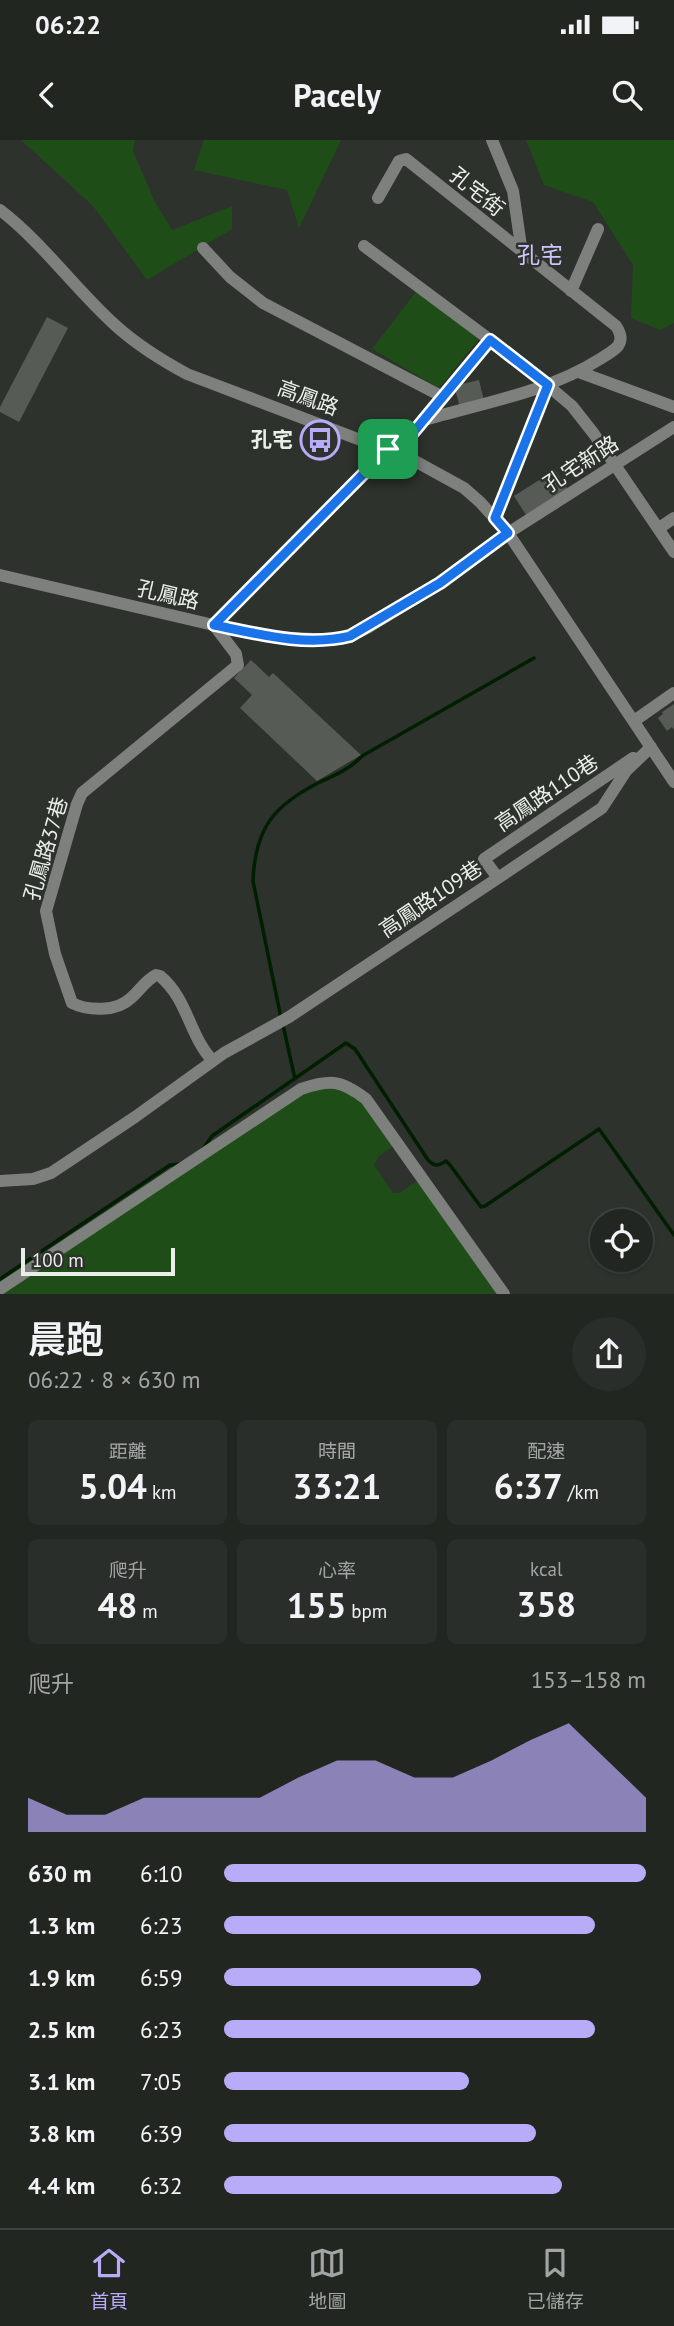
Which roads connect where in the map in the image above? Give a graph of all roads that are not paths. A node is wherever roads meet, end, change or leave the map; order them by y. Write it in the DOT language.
graph roads {
  1 [pos="492,140"];
  2 [pos="378,198"];
  3 [pos="0,209"];
  4 [pos="598,229"];
  5 [pos="364,246"];
  6 [pos="204,248"];
  7 [pos="522,253"];
  8 [pos="571,291"];
  9 [pos="490,340"];
  10 [pos="579,372"];
  11 [pos="548,385"];
  12 [pos="443,397"];
  13 [pos="674,407"];
  14 [pos="424,420"];
  15 [pos="674,427"];
  16 [pos="393,450"];
  17 [pos="615,465"];
  18 [pos="495,518"];
  19 [pos="674,518"];
  20 [pos="659,528"];
  21 [pos="508,533"];
  22 [pos="674,552"];
  23 [pos="0,575"];
  24 [pos="214,625"];
  25 [pos="674,693"];
  26 [pos="634,721"];
  27 [pos="651,747"];
  28 [pos="674,782"];
  29 [pos="498,878"];
  30 [pos="213,1061"];
  31 [pos="0,1181"];
  32 [pos="0,1289"];
  33 [pos="503,1293"];
  1 -- 7 [label="street"];
  2 -- 7 [label="street, 孔宅街"];
  3 -- 16 [label="street, 高鳳路"];
  4 -- 8 [label="street"];
  5 -- 9 [label="street"];
  6 -- 12 [label="street"];
  7 -- 8 [label="street, 孔宅街"];
  8 -- 10 [label="street, 孔宅街"];
  9 -- 11 [label="street"];
  9 -- 12 [label="street"];
  10 -- 11 [label="street, 孔宅街"];
  10 -- 13 [label="street"];
  11 -- 14 [label="street, 孔宅街"];
  11 -- 17 [label="street"];
  11 -- 18 [label="street"];
  12 -- 14 [label="street"];
  14 -- 16 [label="street"];
  15 -- 17 [label="street, 孔宅新路"];
  16 -- 18 [label="street, 高鳳路"];
  16 -- 24 [label="street"];
  17 -- 20 [label="street"];
  17 -- 21 [label="street, 孔宅新路"];
  18 -- 21 [label="street, 高鳳路"];
  19 -- 20 [label="street"];
  20 -- 22 [label="street"];
  21 -- 24 [label="street, 孔鳳路"];
  21 -- 26 [label="street, 高鳳路"];
  23 -- 24 [label="street, 孔鳳路"];
  24 -- 30 [label="street, 孔鳳路37巷"];
  25 -- 26 [label="street"];
  26 -- 27 [label="street, 高鳳路"];
  27 -- 28 [label="street, 高鳳路"];
  27 -- 29 [label="street, 高鳳路109巷"];
  27 -- 29 [label="street, 高鳳路110巷"];
  29 -- 30 [label="street, 高鳳路109巷"];
  30 -- 31 [label="street"];
  32 -- 33 [label="street"];
}
